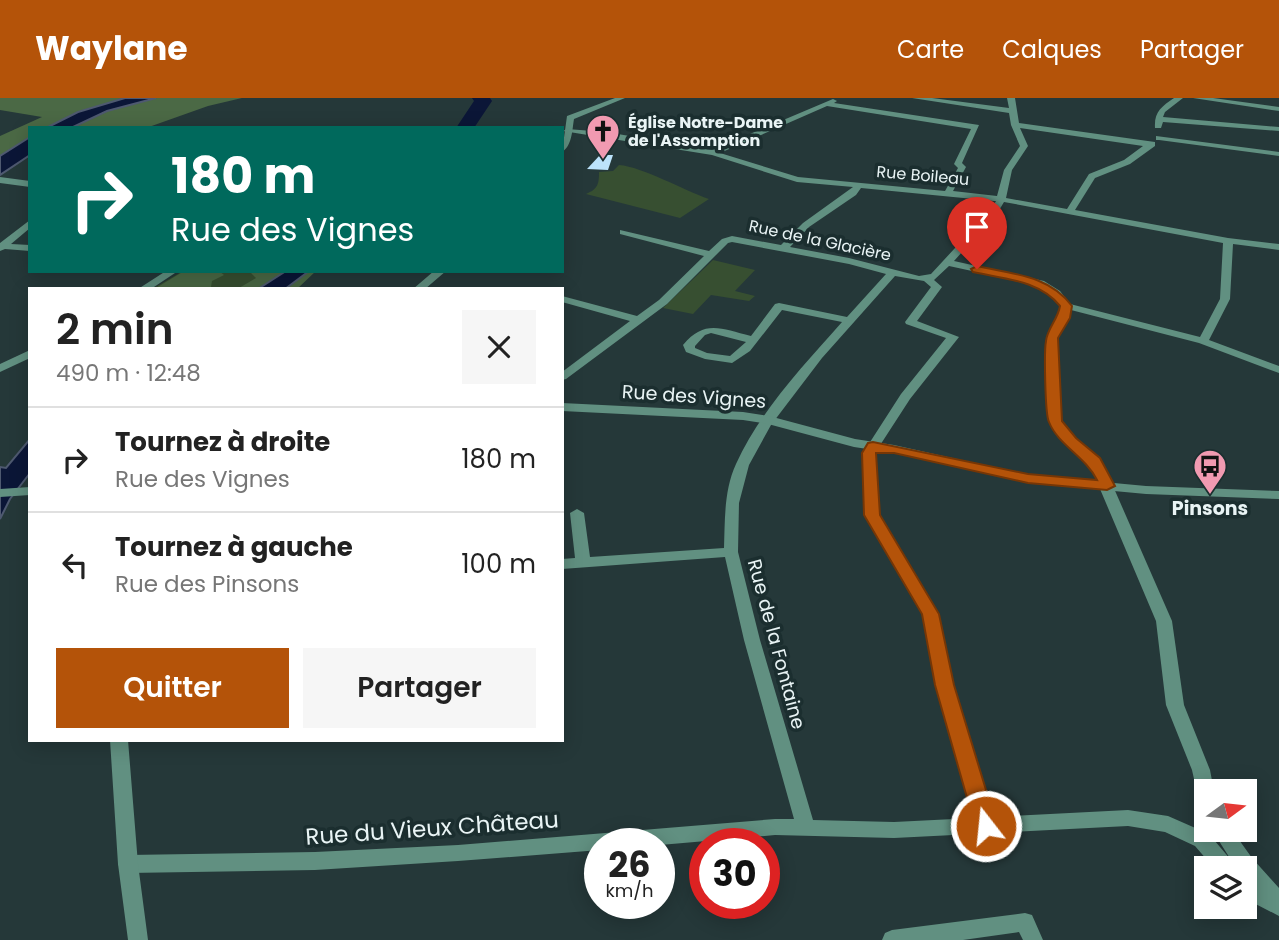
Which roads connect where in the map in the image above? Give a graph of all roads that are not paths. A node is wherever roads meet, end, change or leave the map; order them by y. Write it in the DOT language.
graph roads {
  1 [pos="621,98"];
  2 [pos="838,98"];
  3 [pos="915,98"];
  4 [pos="1011,98"];
  5 [pos="1179,98"];
  6 [pos="1197,98"];
  7 [pos="826,104"];
  8 [pos="1279,109"];
  9 [pos="1013,111"];
  10 [pos="1158,119"];
  11 [pos="1015,125"];
  12 [pos="1279,129"];
  13 [pos="567,131"];
  14 [pos="1159,138"];
  15 [pos="1150,145"];
  16 [pos="564,146"];
  17 [pos="713,153"];
  18 [pos="1279,154"];
  19 [pos="0,180"];
  20 [pos="28,184"];
  21 [pos="859,185"];
  22 [pos="948,193"];
  23 [pos="1001,199"];
  24 [pos="1069,213"];
  25 [pos="28,225"];
  26 [pos="623,232"];
  27 [pos="1228,241"];
  28 [pos="1,247"];
  29 [pos="1279,247"];
  30 [pos="28,248"];
  31 [pos="783,248"];
  32 [pos="711,255"];
  33 [pos="947,262"];
  34 [pos="893,272"];
  35 [pos="170,273"];
  36 [pos="438,273"];
  37 [pos="927,279"];
  38 [pos="146,287"];
  39 [pos="421,287"];
  40 [pos="564,300"];
  41 [pos="1066,306"];
  42 [pos="639,320"];
  43 [pos="851,321"];
  44 [pos="753,341"];
  45 [pos="1203,341"];
  46 [pos="28,354"];
  47 [pos="0,369"];
  48 [pos="1279,370"];
  49 [pos="564,376"];
  50 [pos="564,407"];
  51 [pos="769,420"];
  52 [pos="873,446"];
  53 [pos="1107,486"];
  54 [pos="28,491"];
  55 [pos="0,493"];
  56 [pos="1279,495"];
  57 [pos="577,513"];
  58 [pos="731,552"];
  59 [pos="583,562"];
  60 [pos="564,564"];
  61 [pos="119,742"];
  62 [pos="1203,779"];
  63 [pos="986,826"];
  64 [pos="806,827"];
  65 [pos="1230,842"];
  66 [pos="1216,856"];
  67 [pos="128,864"];
  68 [pos="1257,895"];
  69 [pos="1279,902"];
  70 [pos="1279,908"];
  71 [pos="138,940"];
  72 [pos="892,940"];
  73 [pos="1033,940"];
  1 -- 13 [label="street"];
  2 -- 7 [label="street"];
  3 -- 9 [label="street"];
  4 -- 9 [label="street"];
  5 -- 10 [label="street"];
  6 -- 8 [label="street"];
  7 -- 17 [label="street"];
  7 -- 22 [label="street"];
  9 -- 11 [label="street"];
  10 -- 12 [label="street"];
  10 -- 14 [label="street"];
  11 -- 15 [label="street"];
  11 -- 23 [label="street"];
  13 -- 16 [label="street"];
  13 -- 17 [label="street, Rue Boileau"];
  14 -- 15 [label="street"];
  14 -- 18 [label="street"];
  15 -- 24 [label="street"];
  17 -- 21 [label="street, Rue Boileau"];
  19 -- 20 [label="street"];
  21 -- 22 [label="street, Rue Boileau"];
  21 -- 31 [label="street"];
  22 -- 23 [label="street, Rue Boileau"];
  23 -- 24 [label="street, Rue Boileau"];
  23 -- 33 [label="street"];
  24 -- 27 [label="street, Rue Boileau"];
  25 -- 28 [label="street"];
  26 -- 32 [label="street"];
  27 -- 29 [label="street, Rue Boileau"];
  27 -- 45 [label="street"];
  28 -- 30 [label="street"];
  31 -- 32 [label="street, Rue de la Glacière"];
  31 -- 34 [label="street, Rue de la Glacière"];
  32 -- 42 [label="street, Rue de la Glacière"];
  33 -- 37 [label="street"];
  33 -- 41 [label="street"];
  34 -- 37 [label="street, Rue de la Glacière"];
  34 -- 43 [label="street, Rue de la Fontaine"];
  35 -- 38 [label="street"];
  36 -- 39 [label="street"];
  37 -- 52 [label="street"];
  40 -- 42 [label="street"];
  41 -- 45 [label="street"];
  41 -- 53 [label="street"];
  42 -- 49 [label="street, Rue de la Glacière"];
  43 -- 44 [label="street"];
  43 -- 51 [label="street, Rue de la Fontaine"];
  44 -- 44 [label="street"];
  45 -- 48 [label="street"];
  46 -- 47 [label="street"];
  50 -- 51 [label="street, Rue des Vignes"];
  51 -- 52 [label="street, Rue des Vignes"];
  51 -- 58 [label="street, Rue de la Fontaine"];
  52 -- 53 [label="street, Rue des Vignes"];
  52 -- 63 [label="street"];
  53 -- 56 [label="street, Rue des Vignes"];
  53 -- 62 [label="street"];
  54 -- 55 [label="street"];
  57 -- 59 [label="street"];
  58 -- 59 [label="street"];
  58 -- 64 [label="street, Rue de la Fontaine"];
  59 -- 60 [label="street"];
  61 -- 67 [label="street"];
  63 -- 64 [label="street, Rue du Vieux Château"];
  63 -- 66 [label="street, Rue du Vieux Château"];
  64 -- 67 [label="street, Rue du Vieux Château"];
  65 -- 69 [label="street"];
  67 -- 71 [label="street"];
  68 -- 70 [label="street"];
  72 -- 73 [label="street"];
}
